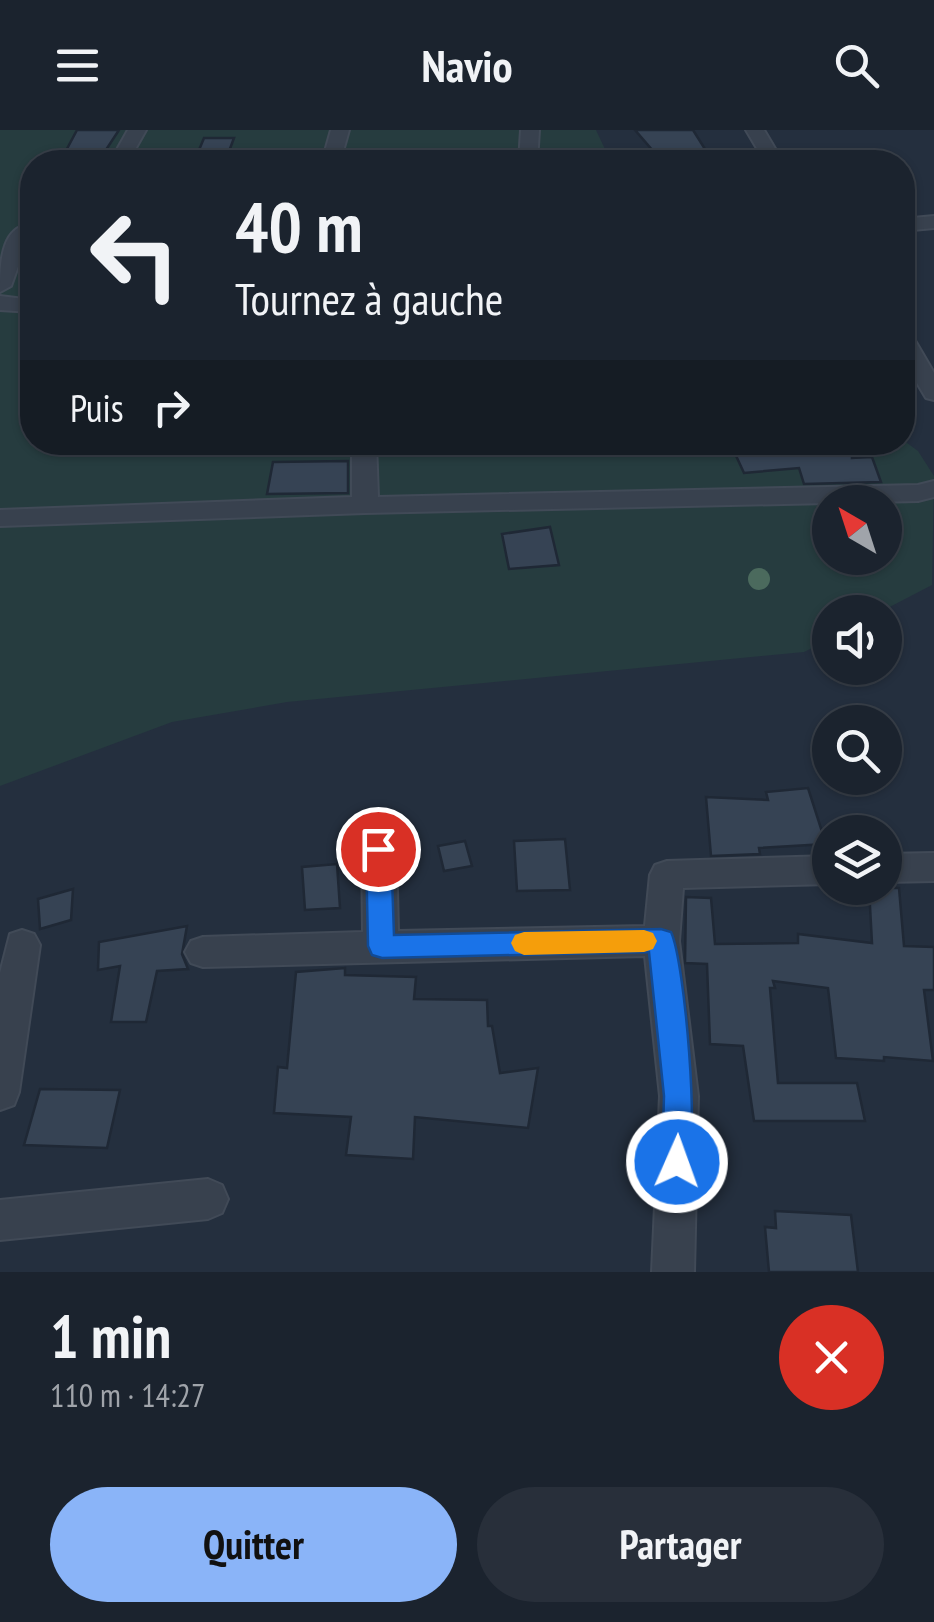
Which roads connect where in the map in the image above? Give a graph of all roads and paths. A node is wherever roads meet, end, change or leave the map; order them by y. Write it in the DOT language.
graph roads {
  1 [pos="18,233"];
  2 [pos="0,286"];
  3 [pos="915,360"];
  4 [pos="934,393"];
  5 [pos="364,455"];
  6 [pos="934,489"];
  7 [pos="365,505"];
  8 [pos="0,518"];
  9 [pos="378,849"];
  10 [pos="934,867"];
  11 [pos="902,868"];
  12 [pos="812,871"];
  13 [pos="661,940"];
  14 [pos="22,945"];
  15 [pos="382,946"];
  16 [pos="203,952"];
  17 [pos="0,1092"];
  18 [pos="208,1199"];
  19 [pos="0,1220"];
  20 [pos="673,1272"];
  1 -- 2 [label="street"];
  3 -- 4 [label="street"];
  5 -- 7 [label="street"];
  6 -- 7 [label="street"];
  7 -- 8 [label="street"];
  9 -- 15 [label="street"];
  10 -- 11 [label="street"];
  12 -- 13 [label="street"];
  13 -- 15 [label="street"];
  13 -- 20 [label="street"];
  14 -- 17 [label="street"];
  15 -- 16 [label="street"];
  18 -- 19 [label="street"];
}
